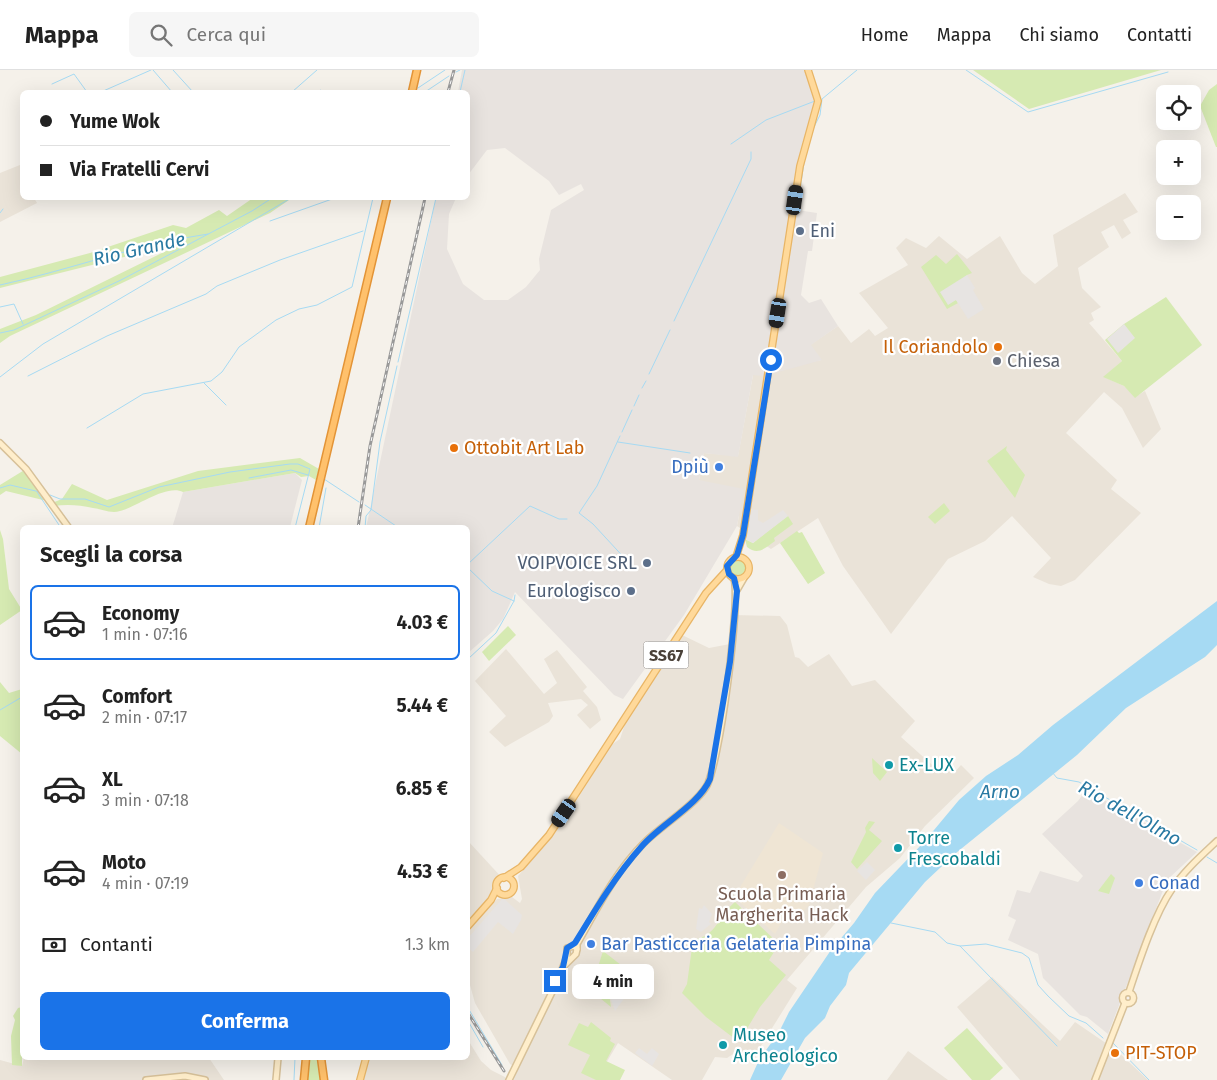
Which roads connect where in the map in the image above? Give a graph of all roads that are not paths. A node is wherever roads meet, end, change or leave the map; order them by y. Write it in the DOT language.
graph roads {
  1 [pos="414,70"];
  2 [pos="417,70"];
  3 [pos="808,70"];
  4 [pos="410,90"];
  5 [pos="411,90"];
  6 [pos="383,200"];
  7 [pos="387,200"];
  8 [pos="0,443"];
  9 [pos="67,525"];
  10 [pos="306,525"];
  11 [pos="310,525"];
  12 [pos="743,535"];
  13 [pos="736,557"];
  14 [pos="744,558"];
  15 [pos="730,575"];
  16 [pos="744,578"];
  17 [pos="737,591"];
  18 [pos="1217,842"];
  19 [pos="520,867"];
  20 [pos="504,878"];
  21 [pos="514,884"];
  22 [pos="497,887"];
  23 [pos="505,895"];
  24 [pos="488,903"];
  25 [pos="470,924"];
  26 [pos="574,948"];
  27 [pos="570,956"];
  28 [pos="1129,992"];
  29 [pos="1125,1003"];
  30 [pos="278,1060"];
  31 [pos="302,1060"];
  32 [pos="306,1060"];
  33 [pos="321,1060"];
  34 [pos="365,1060"];
  35 [pos="146,1080"];
  36 [pos="205,1080"];
  37 [pos="276,1080"];
  38 [pos="300,1080"];
  39 [pos="304,1080"];
  40 [pos="324,1080"];
  41 [pos="360,1080"];
  42 [pos="509,1080"];
  43 [pos="1095,1080"];
  1 -- 4 [label="highway"];
  2 -- 5 [label="highway"];
  3 -- 12 [label="main road, SS67"];
  6 -- 10 [label="highway"];
  7 -- 11 [label="highway"];
  8 -- 9 [label="street"];
  12 -- 13 [label="main road, SS67"];
  12 -- 14 [label="main road, SS67"];
  13 -- 14 [label="main road"];
  13 -- 15 [label="main road, SS67"];
  14 -- 16 [label="main road, SS67"];
  15 -- 16 [label="main road"];
  15 -- 17 [label="street"];
  15 -- 19 [label="main road, SS67"];
  16 -- 17 [label="street"];
  17 -- 26 [label="street"];
  18 -- 28 [label="street"];
  19 -- 20 [label="main road, SS67"];
  19 -- 21 [label="main road, SS67"];
  20 -- 21 [label="main road"];
  20 -- 22 [label="main road, SS67"];
  21 -- 23 [label="main road, SS67"];
  22 -- 23 [label="main road"];
  22 -- 24 [label="main road, SS67"];
  23 -- 24 [label="main road, SS67"];
  24 -- 25 [label="main road, SS67"];
  26 -- 27 [label="street"];
  26 -- 27 [label="street"];
  27 -- 42 [label="street"];
  28 -- 29 [label="street"];
  28 -- 29 [label="street"];
  29 -- 43 [label="street"];
  30 -- 37 [label="street"];
  31 -- 38 [label="highway"];
  32 -- 39 [label="highway"];
  33 -- 40 [label="highway"];
  34 -- 41 [label="main road"];
  35 -- 36 [label="street"];
}
